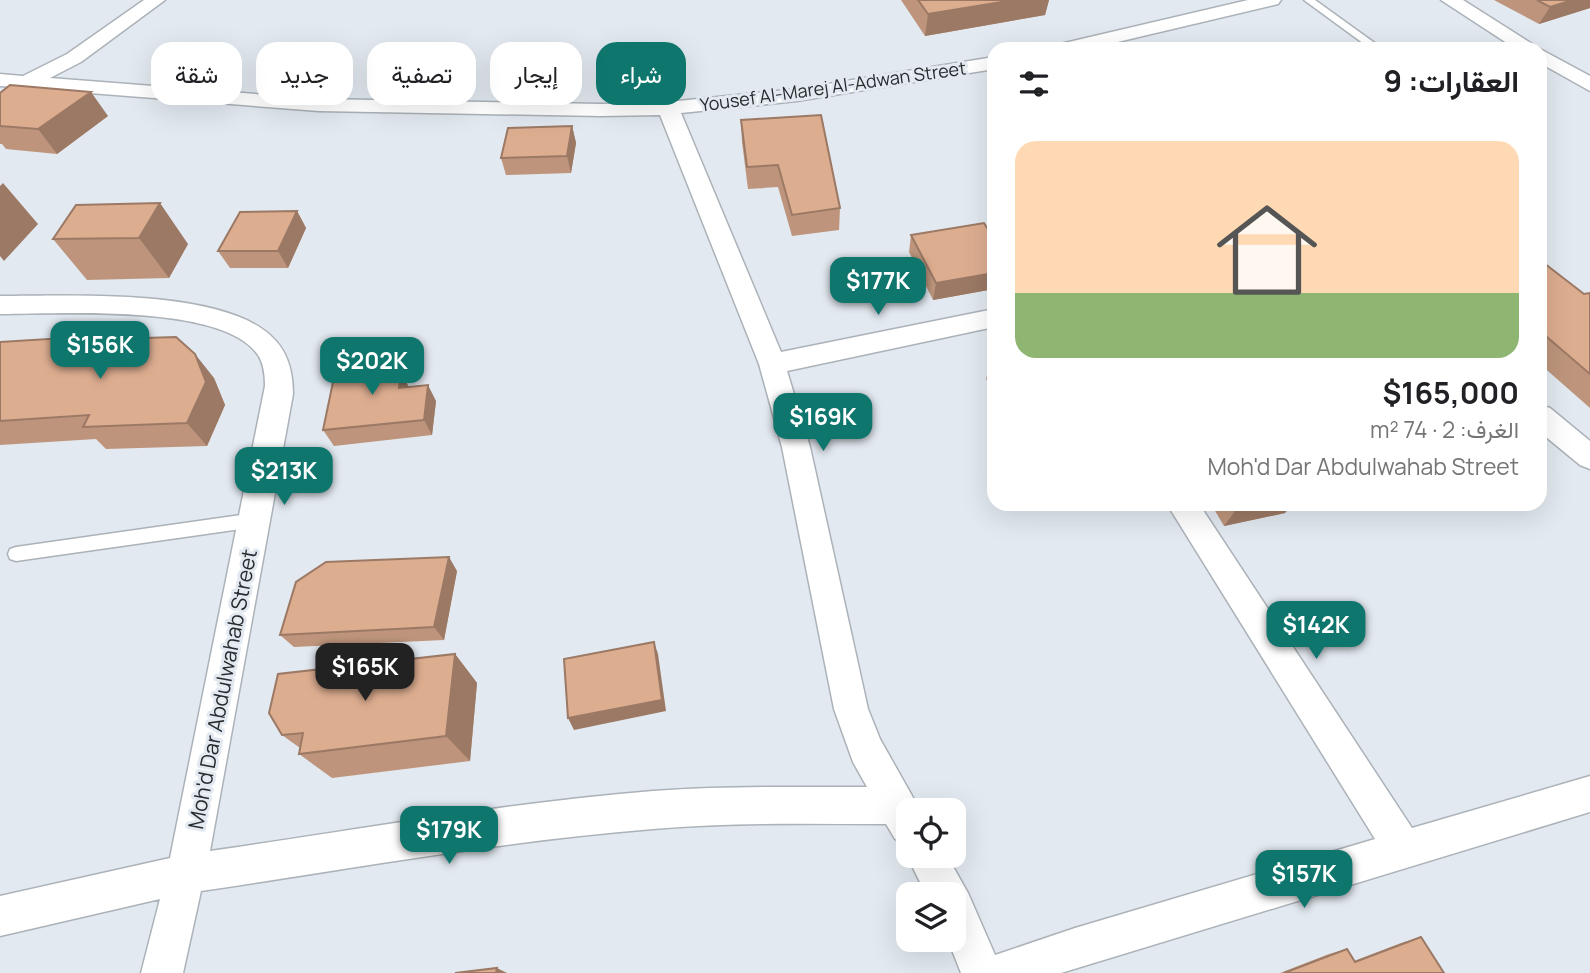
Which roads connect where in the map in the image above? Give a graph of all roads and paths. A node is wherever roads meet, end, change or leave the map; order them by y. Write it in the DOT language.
graph roads {
  1 [pos="156,0"];
  2 [pos="1272,0"];
  3 [pos="1310,0"];
  4 [pos="1450,0"];
  5 [pos="1111,42"];
  6 [pos="1368,42"];
  7 [pos="1519,42"];
  8 [pos="1547,59"];
  9 [pos="987,64"];
  10 [pos="0,80"];
  11 [pos="27,81"];
  12 [pos="1590,85"];
  13 [pos="668,108"];
  14 [pos="0,305"];
  15 [pos="987,318"];
  16 [pos="772,364"];
  17 [pos="1547,422"];
  18 [pos="1590,457"];
  19 [pos="1186,511"];
  20 [pos="255,520"];
  21 [pos="16,554"];
  22 [pos="1590,794"];
  23 [pos="896,805"];
  24 [pos="896,816"];
  25 [pos="1403,848"];
  26 [pos="186,874"];
  27 [pos="0,916"];
  28 [pos="966,935"];
  29 [pos="162,973"];
  30 [pos="982,973"];
  31 [pos="1000,973"];
  1 -- 11 [label="street"];
  2 -- 5 [label="street"];
  3 -- 6 [label="lane"];
  4 -- 7 [label="street"];
  8 -- 12 [label="street"];
  9 -- 13 [label="street, Yousef Al-Marej Al-Adwan Street"];
  10 -- 11 [label="street, Yousef Al-Marej Al-Adwan Street"];
  11 -- 13 [label="street, Yousef Al-Marej Al-Adwan Street"];
  13 -- 16 [label="street"];
  14 -- 20 [label="street, Moh'd Dar Abdulwahab Street"];
  15 -- 16 [label="street"];
  16 -- 23 [label="street"];
  17 -- 18 [label="street"];
  19 -- 25 [label="street"];
  20 -- 21 [label="lane"];
  20 -- 26 [label="street, Moh'd Dar Abdulwahab Street"];
  22 -- 25 [label="street"];
  24 -- 26 [label="street"];
  25 -- 31 [label="street"];
  26 -- 27 [label="street"];
  26 -- 29 [label="street, Moh'd Dar Abdulwahab Street"];
  28 -- 30 [label="street"];
}
